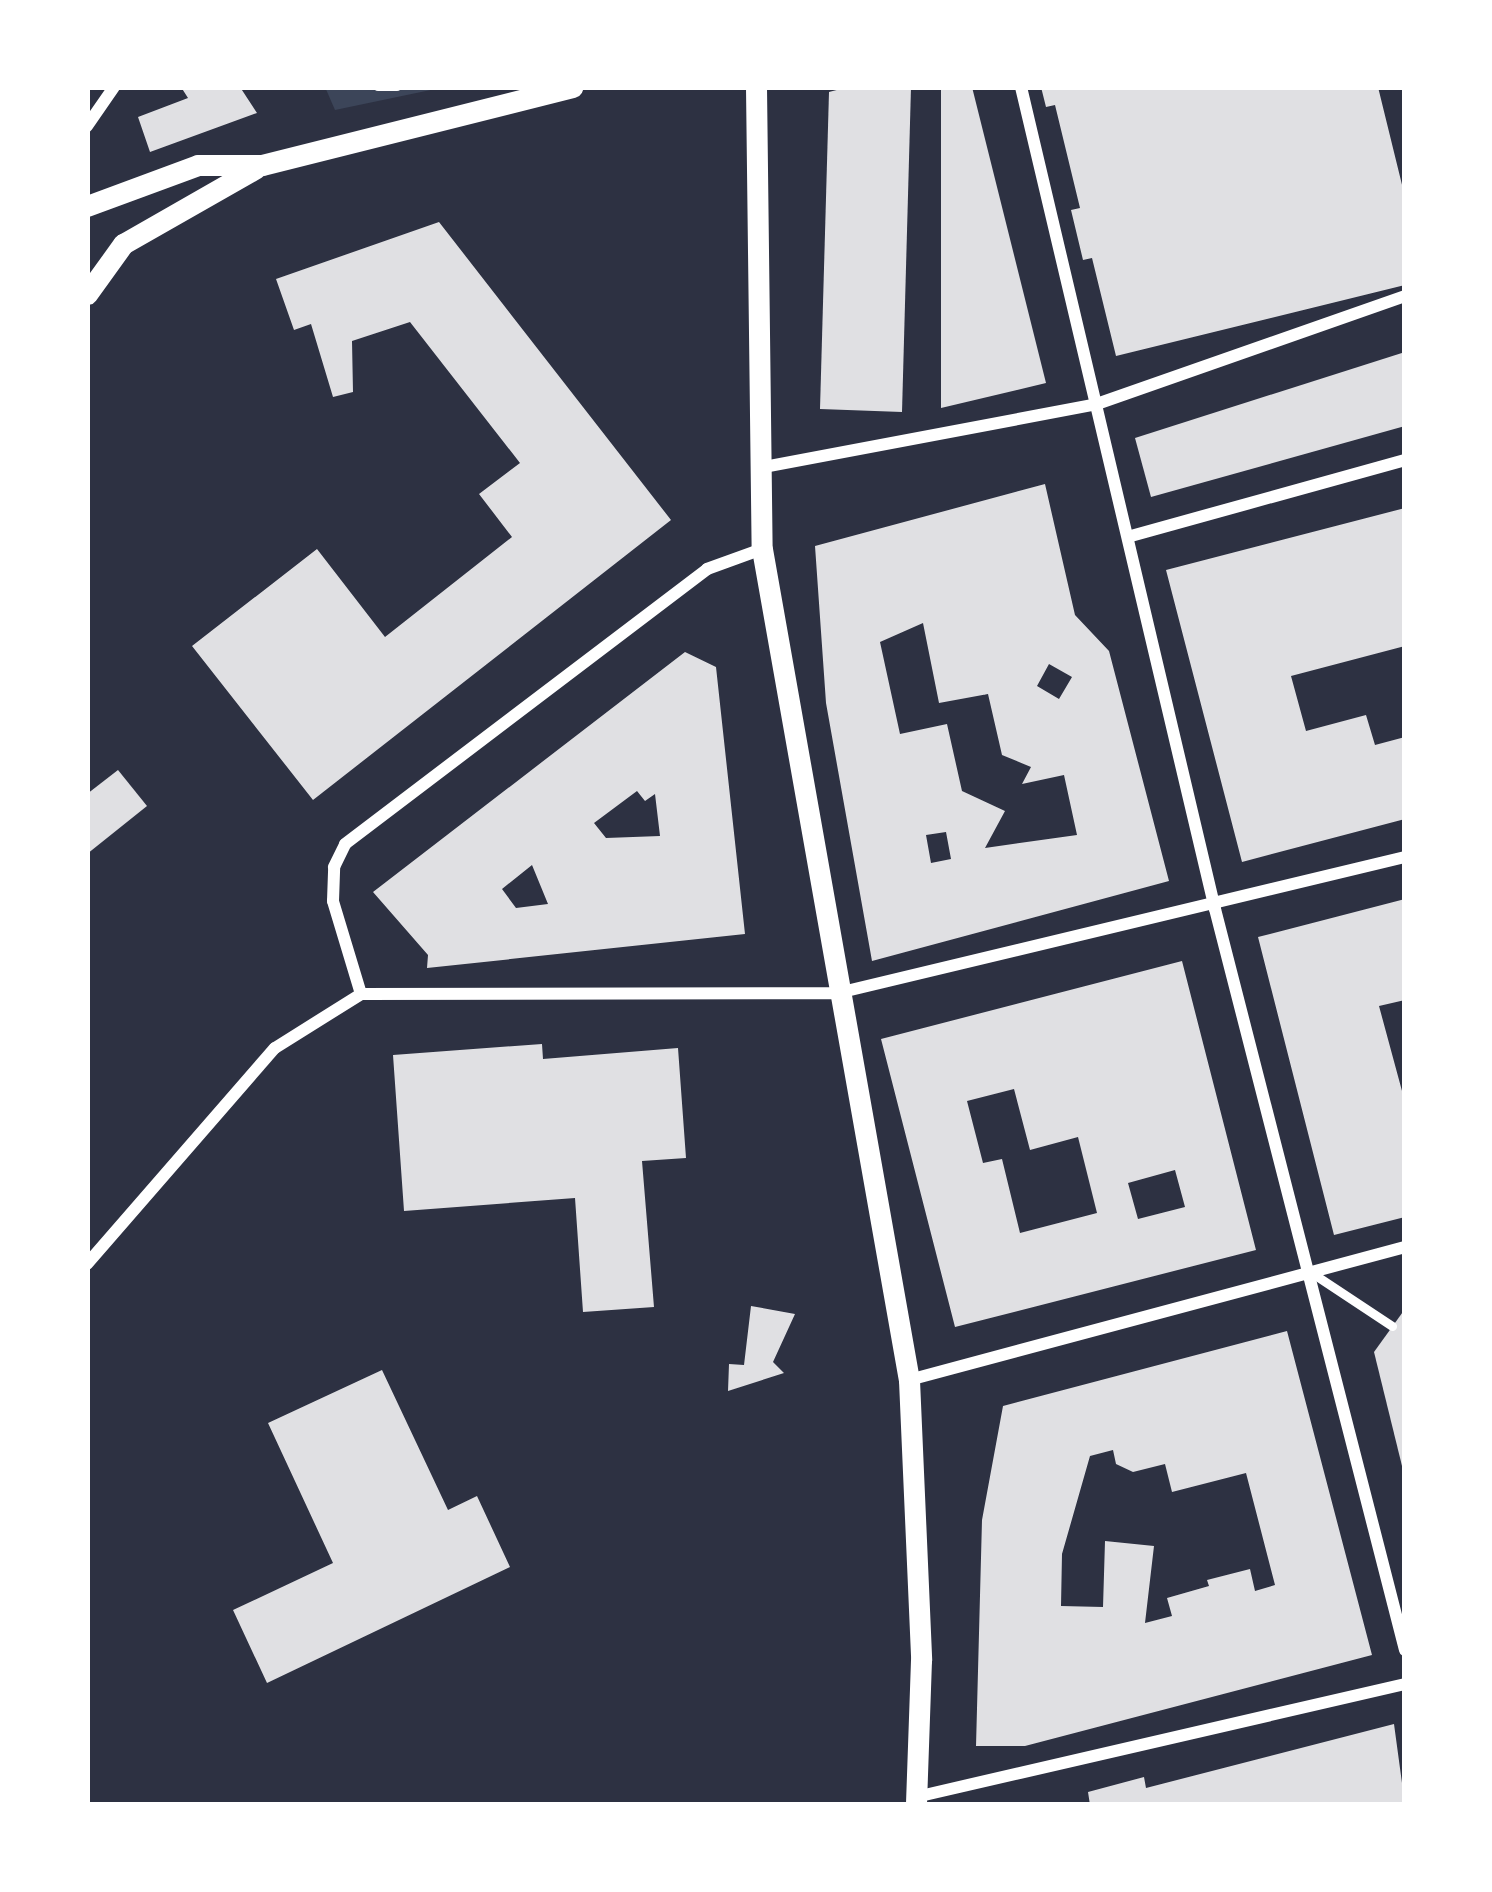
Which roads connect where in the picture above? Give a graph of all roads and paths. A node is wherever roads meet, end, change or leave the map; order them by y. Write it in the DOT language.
graph roads {
  1 [pos="114,87"];
  2 [pos="378,87"];
  3 [pos="397,87"];
  4 [pos="572,87"];
  5 [pos="756,87"];
  6 [pos="1021,87"];
  7 [pos="87,125"];
  8 [pos="262,165"];
  9 [pos="87,206"];
  10 [pos="87,294"];
  11 [pos="1405,296"];
  12 [pos="1094,405"];
  13 [pos="1405,460"];
  14 [pos="759,468"];
  15 [pos="1131,536"];
  16 [pos="762,549"];
  17 [pos="1405,857"];
  18 [pos="1215,908"];
  19 [pos="838,993"];
  20 [pos="362,994"];
  21 [pos="1405,1247"];
  22 [pos="87,1264"];
  23 [pos="1312,1274"];
  24 [pos="1392,1326"];
  25 [pos="910,1380"];
  26 [pos="1405,1651"];
  27 [pos="1405,1684"];
  28 [pos="916,1801"];
  1 -- 7 [label="street"];
  2 -- 3 [label="path"];
  4 -- 8 [label="street"];
  5 -- 14 [label="street"];
  6 -- 12 [label="street"];
  8 -- 9 [label="street"];
  8 -- 10 [label="street"];
  11 -- 12 [label="street"];
  12 -- 14 [label="street"];
  12 -- 15 [label="street"];
  13 -- 15 [label="street"];
  14 -- 16 [label="street"];
  15 -- 18 [label="street"];
  16 -- 19 [label="street"];
  16 -- 20 [label="street"];
  17 -- 18 [label="street"];
  18 -- 19 [label="street"];
  18 -- 23 [label="street"];
  19 -- 20 [label="street"];
  19 -- 25 [label="street"];
  20 -- 22 [label="street"];
  21 -- 23 [label="street"];
  23 -- 24 [label="lane"];
  23 -- 25 [label="street"];
  23 -- 26 [label="street"];
  25 -- 28 [label="street"];
  27 -- 28 [label="street"];
}
